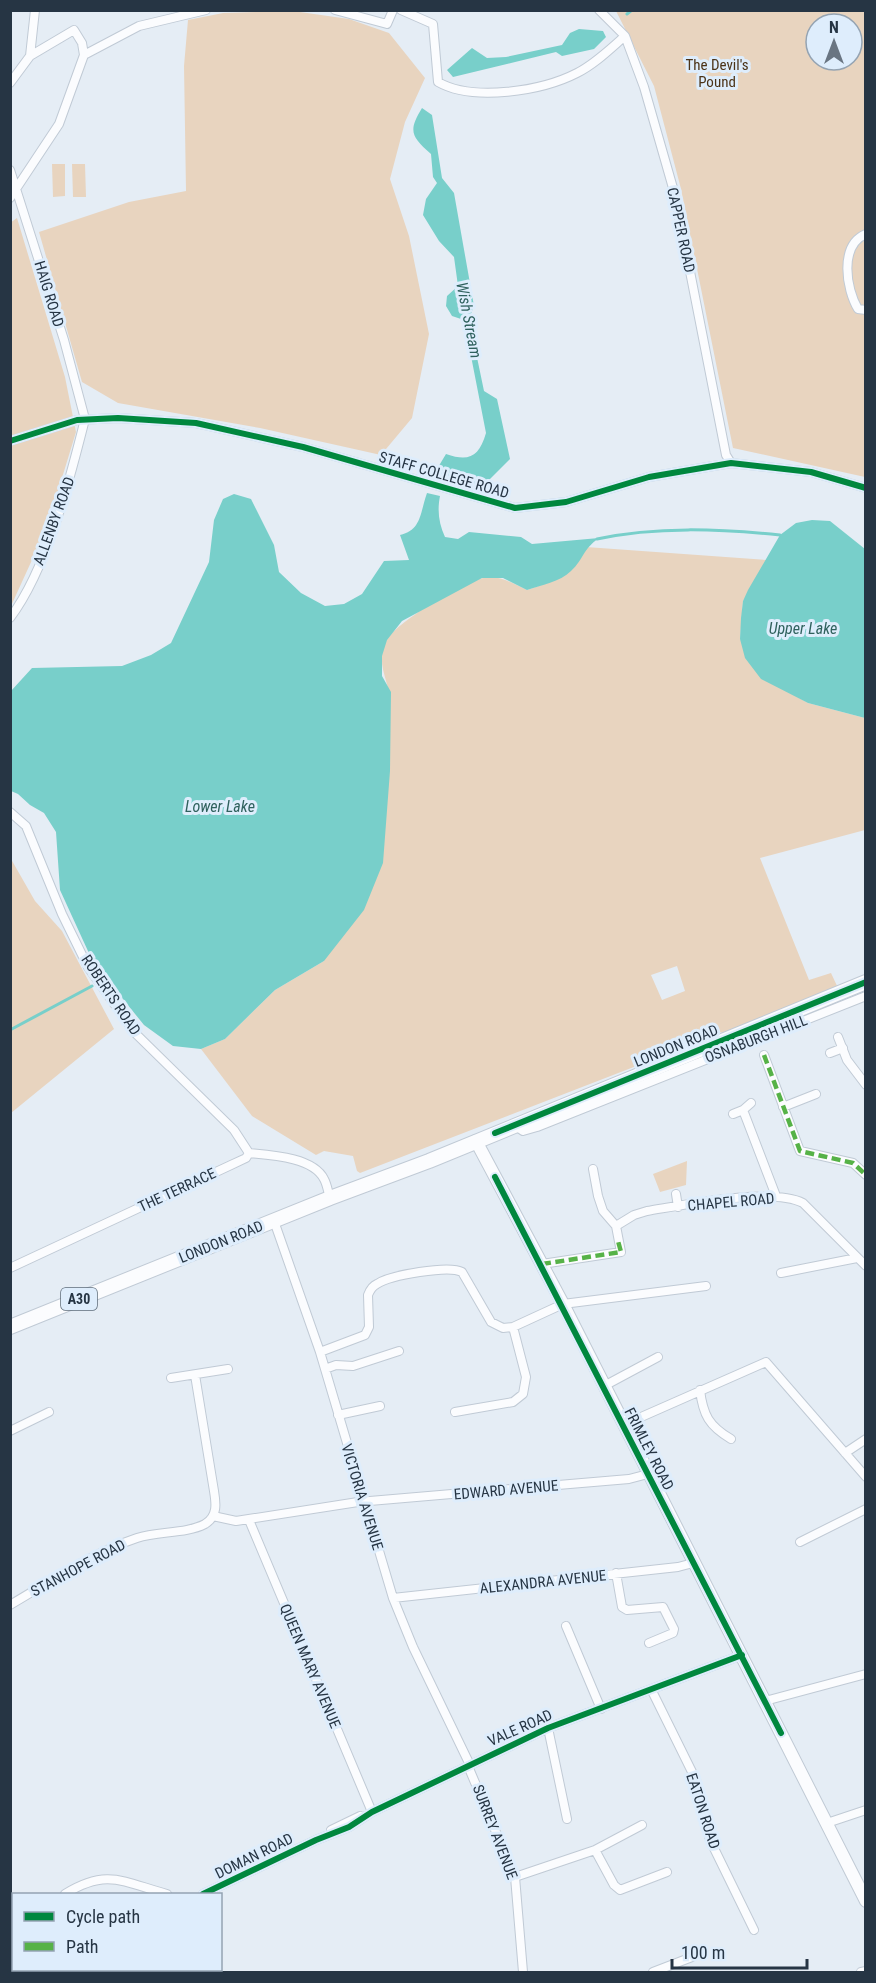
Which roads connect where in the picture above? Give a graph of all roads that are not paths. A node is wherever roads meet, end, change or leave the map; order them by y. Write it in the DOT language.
graph roads {
  1 [pos="35,10"];
  2 [pos="206,10"];
  3 [pos="335,10"];
  4 [pos="393,10"];
  5 [pos="401,10"];
  6 [pos="599,10"];
  7 [pos="625,36"];
  8 [pos="84,55"];
  9 [pos="30,56"];
  10 [pos="10,83"];
  11 [pos="10,170"];
  12 [pos="17,190"];
  13 [pos="10,198"];
  14 [pos="866,234"];
  15 [pos="866,310"];
  16 [pos="85,420"];
  17 [pos="10,441"];
  18 [pos="730,463"];
  19 [pos="866,488"];
  20 [pos="10,618"];
  21 [pos="10,812"];
  22 [pos="866,982"];
  23 [pos="866,996"];
  24 [pos="838,1037"];
  25 [pos="843,1048"];
  26 [pos="830,1053"];
  27 [pos="764,1055"];
  28 [pos="866,1085"];
  29 [pos="816,1094"];
  30 [pos="751,1103"];
  31 [pos="783,1107"];
  32 [pos="743,1110"];
  33 [pos="733,1114"];
  34 [pos="514,1125"];
  35 [pos="476,1141"];
  36 [pos="249,1153"];
  37 [pos="593,1169"];
  38 [pos="866,1175"];
  39 [pos="676,1194"];
  40 [pos="776,1196"];
  41 [pos="330,1198"];
  42 [pos="678,1207"];
  43 [pos="274,1221"];
  44 [pos="616,1226"];
  45 [pos="857,1258"];
  46 [pos="542,1264"];
  47 [pos="866,1266"];
  48 [pos="10,1268"];
  49 [pos="781,1273"];
  50 [pos="706,1286"];
  51 [pos="563,1304"];
  52 [pos="10,1327"];
  53 [pos="513,1327"];
  54 [pos="399,1351"];
  55 [pos="320,1352"];
  56 [pos="658,1357"];
  57 [pos="228,1369"];
  58 [pos="325,1369"];
  59 [pos="195,1375"];
  60 [pos="171,1378"];
  61 [pos="604,1386"];
  62 [pos="700,1390"];
  63 [pos="380,1406"];
  64 [pos="49,1412"];
  65 [pos="455,1412"];
  66 [pos="338,1415"];
  67 [pos="623,1425"];
  68 [pos="10,1431"];
  69 [pos="866,1439"];
  70 [pos="731,1440"];
  71 [pos="845,1453"];
  72 [pos="648,1474"];
  73 [pos="866,1477"];
  74 [pos="364,1502"];
  75 [pos="866,1509"];
  76 [pos="213,1516"];
  77 [pos="249,1520"];
  78 [pos="801,1542"];
  79 [pos="693,1563"];
  80 [pos="616,1574"];
  81 [pos="393,1598"];
  82 [pos="10,1605"];
  83 [pos="566,1626"];
  84 [pos="649,1643"];
  85 [pos="742,1655"];
  86 [pos="866,1674"];
  87 [pos="652,1691"];
  88 [pos="765,1701"];
  89 [pos="601,1709"];
  90 [pos="548,1728"];
  91 [pos="469,1765"];
  92 [pos="866,1810"];
  93 [pos="369,1813"];
  94 [pos="567,1819"];
  95 [pos="827,1823"];
  96 [pos="348,1824"];
  97 [pos="642,1825"];
  98 [pos="595,1850"];
  99 [pos="667,1872"];
  100 [pos="515,1877"];
  101 [pos="67,1893"];
  102 [pos="163,1893"];
  103 [pos="205,1893"];
  104 [pos="866,1900"];
  105 [pos="754,1930"];
  106 [pos="692,1957"];
  107 [pos="866,1971"];
  108 [pos="523,1972"];
  109 [pos="653,1972"];
  110 [pos="861,1972"];
  1 -- 9 [label="street"];
  2 -- 8 [label="street"];
  3 -- 4 [label="street"];
  5 -- 7 [label="street"];
  6 -- 7 [label="street, CAPPER ROAD"];
  7 -- 18 [label="street, CAPPER ROAD"];
  8 -- 9 [label="street"];
  8 -- 12 [label="street"];
  9 -- 10 [label="street"];
  11 -- 12 [label="street, HAIG ROAD"];
  12 -- 13 [label="street"];
  12 -- 16 [label="street, HAIG ROAD"];
  14 -- 15 [label="street"];
  16 -- 17 [label="street, STAFF COLLEGE ROAD"];
  16 -- 18 [label="street, STAFF COLLEGE ROAD"];
  16 -- 20 [label="street, ALLENBY ROAD"];
  18 -- 19 [label="street, STAFF COLLEGE ROAD"];
  21 -- 36 [label="street, ROBERTS ROAD"];
  22 -- 34 [label="main road, LONDON ROAD / A30"];
  23 -- 34 [label="street, OSNABURGH HILL"];
  24 -- 25 [label="street"];
  25 -- 26 [label="street"];
  25 -- 28 [label="street"];
  27 -- 31 [label="street"];
  29 -- 31 [label="street"];
  30 -- 32 [label="street"];
  31 -- 38 [label="street"];
  32 -- 33 [label="street"];
  32 -- 40 [label="street"];
  34 -- 35 [label="main road, LONDON ROAD / A30"];
  35 -- 41 [label="main road, LONDON ROAD / A30"];
  35 -- 46 [label="main road, FRIMLEY ROAD"];
  36 -- 41 [label="street"];
  36 -- 48 [label="street, THE TERRACE"];
  37 -- 44 [label="street"];
  39 -- 42 [label="street, CHAPEL ROAD"];
  40 -- 42 [label="street, CHAPEL ROAD"];
  40 -- 45 [label="street, CHAPEL ROAD"];
  41 -- 43 [label="main road, LONDON ROAD / A30"];
  42 -- 44 [label="street, CHAPEL ROAD"];
  43 -- 52 [label="main road, LONDON ROAD / A30"];
  43 -- 55 [label="street, VICTORIA AVENUE"];
  44 -- 46 [label="street"];
  45 -- 47 [label="street, CHAPEL ROAD"];
  45 -- 49 [label="street"];
  46 -- 51 [label="main road, FRIMLEY ROAD"];
  50 -- 51 [label="street"];
  51 -- 53 [label="street"];
  51 -- 61 [label="main road, FRIMLEY ROAD"];
  53 -- 55 [label="street"];
  53 -- 65 [label="street"];
  54 -- 58 [label="street"];
  55 -- 58 [label="street, VICTORIA AVENUE"];
  56 -- 61 [label="street"];
  57 -- 59 [label="street"];
  58 -- 66 [label="street, VICTORIA AVENUE"];
  59 -- 60 [label="street"];
  59 -- 76 [label="street"];
  61 -- 67 [label="main road, FRIMLEY ROAD"];
  62 -- 67 [label="street"];
  62 -- 70 [label="street"];
  62 -- 71 [label="street"];
  63 -- 66 [label="street"];
  64 -- 68 [label="street"];
  66 -- 74 [label="street, VICTORIA AVENUE"];
  67 -- 72 [label="main road, FRIMLEY ROAD"];
  69 -- 71 [label="street"];
  71 -- 73 [label="street"];
  72 -- 74 [label="street, EDWARD AVENUE"];
  72 -- 79 [label="main road, FRIMLEY ROAD"];
  74 -- 77 [label="street"];
  74 -- 81 [label="street, VICTORIA AVENUE"];
  75 -- 78 [label="street"];
  76 -- 77 [label="street"];
  76 -- 82 [label="street, STANHOPE ROAD"];
  77 -- 93 [label="street, QUEEN MARY AVENUE"];
  79 -- 80 [label="street, ALEXANDRA AVENUE"];
  79 -- 85 [label="main road, FRIMLEY ROAD"];
  80 -- 81 [label="street, ALEXANDRA AVENUE"];
  80 -- 84 [label="street"];
  81 -- 91 [label="street, VICTORIA AVENUE"];
  83 -- 89 [label="street"];
  85 -- 87 [label="street, VALE ROAD"];
  85 -- 88 [label="main road, FRIMLEY ROAD"];
  86 -- 88 [label="street"];
  87 -- 89 [label="street, VALE ROAD"];
  87 -- 105 [label="street, EATON ROAD"];
  88 -- 95 [label="main road, FRIMLEY ROAD"];
  89 -- 90 [label="street, VALE ROAD"];
  90 -- 91 [label="street, VALE ROAD"];
  90 -- 94 [label="street"];
  91 -- 93 [label="street, VALE ROAD"];
  91 -- 100 [label="street, SURREY AVENUE"];
  92 -- 95 [label="street"];
  93 -- 96 [label="street, VALE ROAD"];
  95 -- 104 [label="main road, FRIMLEY ROAD"];
  96 -- 103 [label="street, DOMAN ROAD"];
  97 -- 98 [label="street"];
  98 -- 99 [label="street"];
  98 -- 100 [label="street"];
  100 -- 108 [label="street, SURREY AVENUE"];
  101 -- 102 [label="street"];
  106 -- 109 [label="street"];
  107 -- 110 [label="street"];
}
